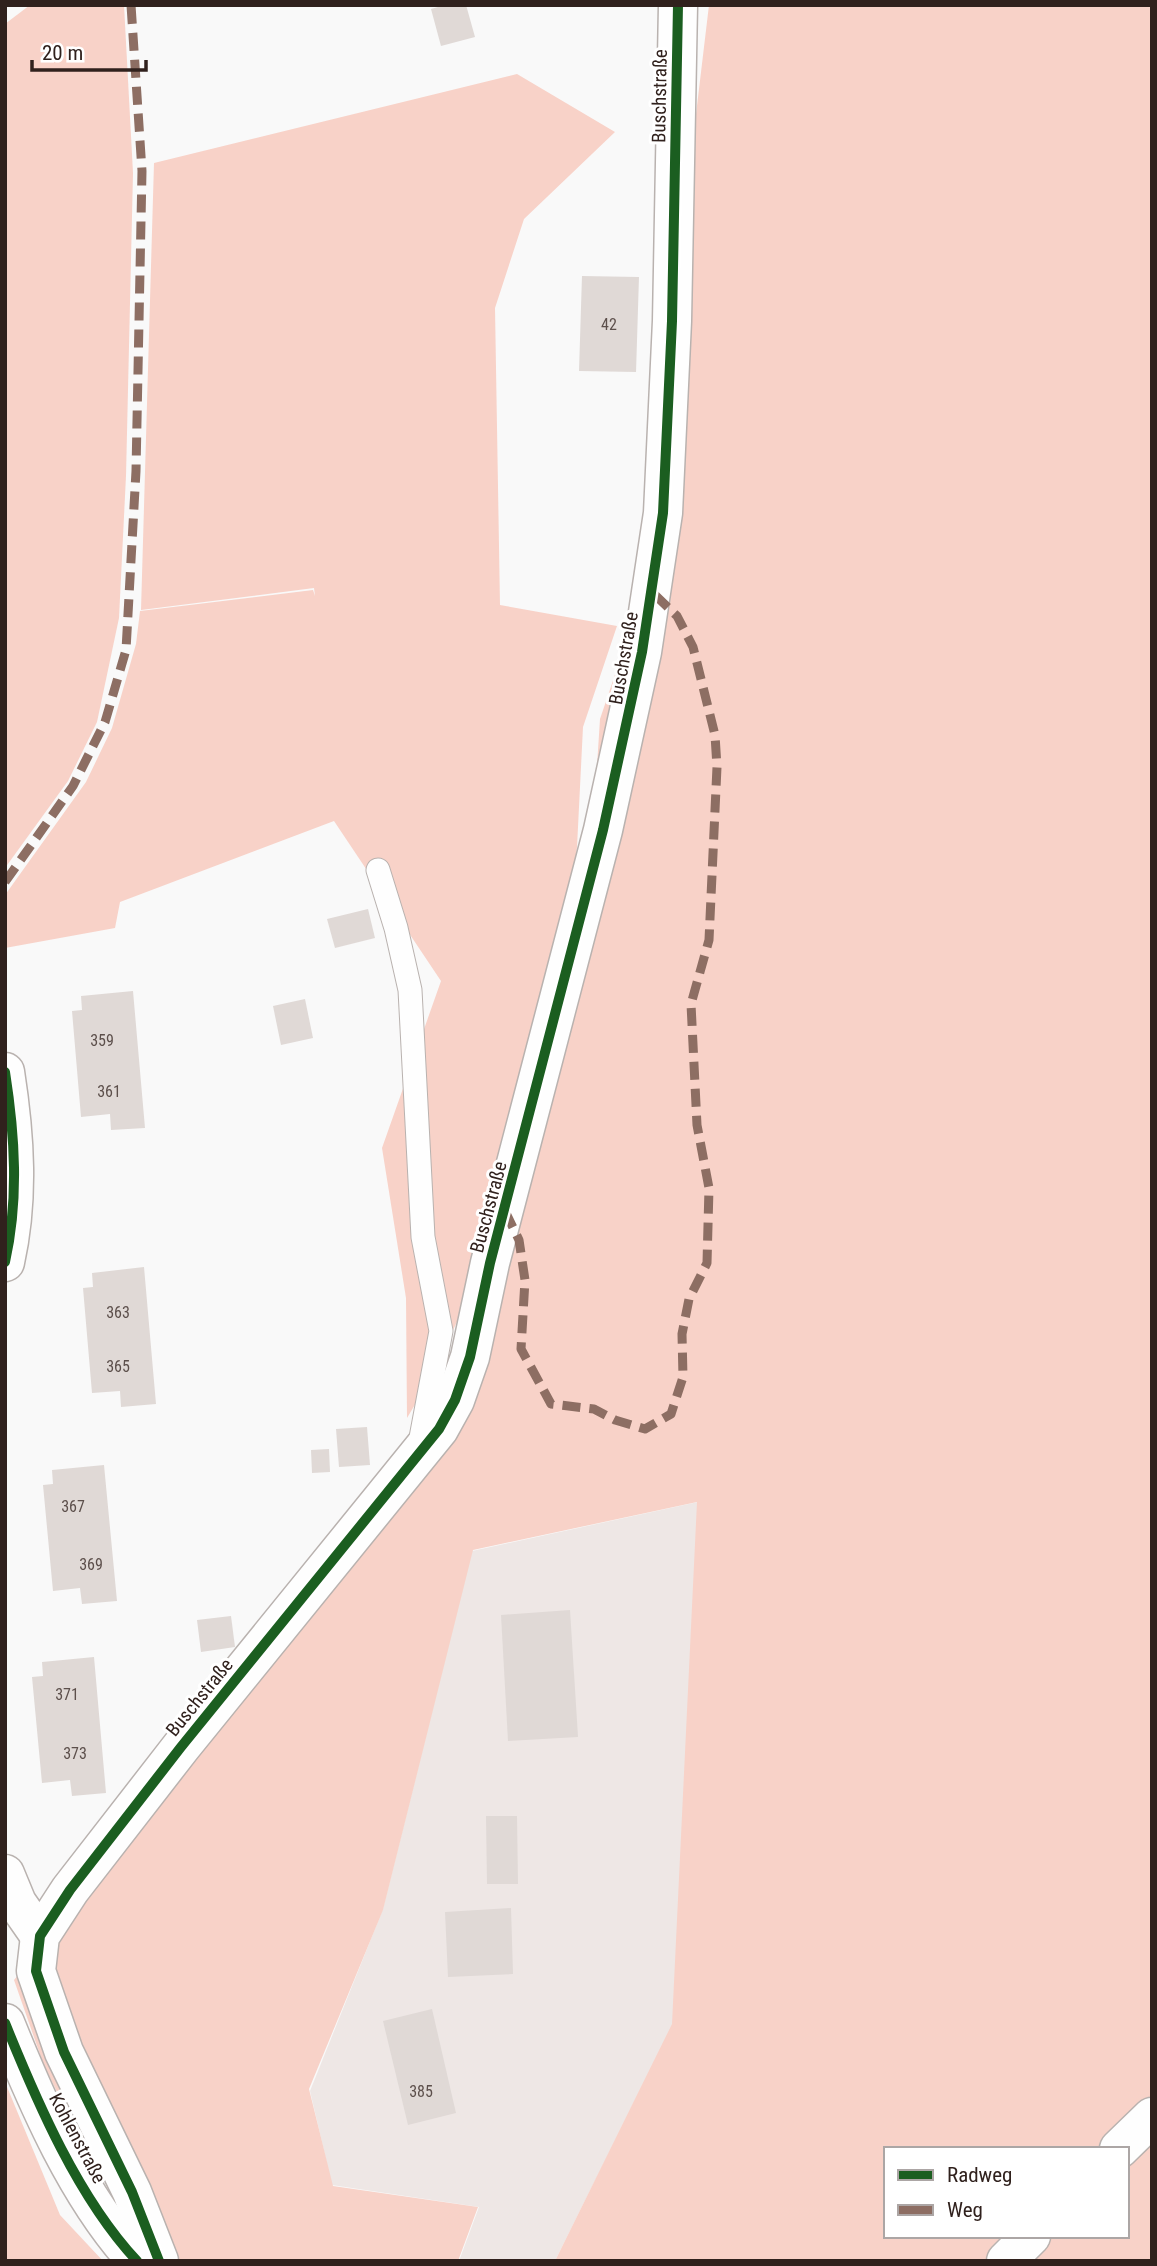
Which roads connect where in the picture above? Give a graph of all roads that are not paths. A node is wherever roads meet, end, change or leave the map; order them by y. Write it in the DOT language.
graph roads {
  1 [pos="678,5"];
  2 [pos="378,870"];
  3 [pos="5,1072"];
  4 [pos="5,1262"];
  5 [pos="418,1455"];
  6 [pos="5,1874"];
  7 [pos="40,1936"];
  8 [pos="5,2022"];
  9 [pos="1152,2117"];
  10 [pos="1121,2147"];
  11 [pos="1029,2238"];
  12 [pos="137,2261"];
  13 [pos="159,2261"];
  14 [pos="1006,2261"];
  1 -- 5 [label="street, Buschstraße"];
  2 -- 5 [label="lane"];
  3 -- 4 [label="street"];
  5 -- 7 [label="street, Buschstraße"];
  6 -- 7 [label="street"];
  7 -- 13 [label="street, Buschstraße"];
  8 -- 12 [label="street, Kohlenstraße"];
  9 -- 10 [label="street"];
  11 -- 14 [label="street"];
}
